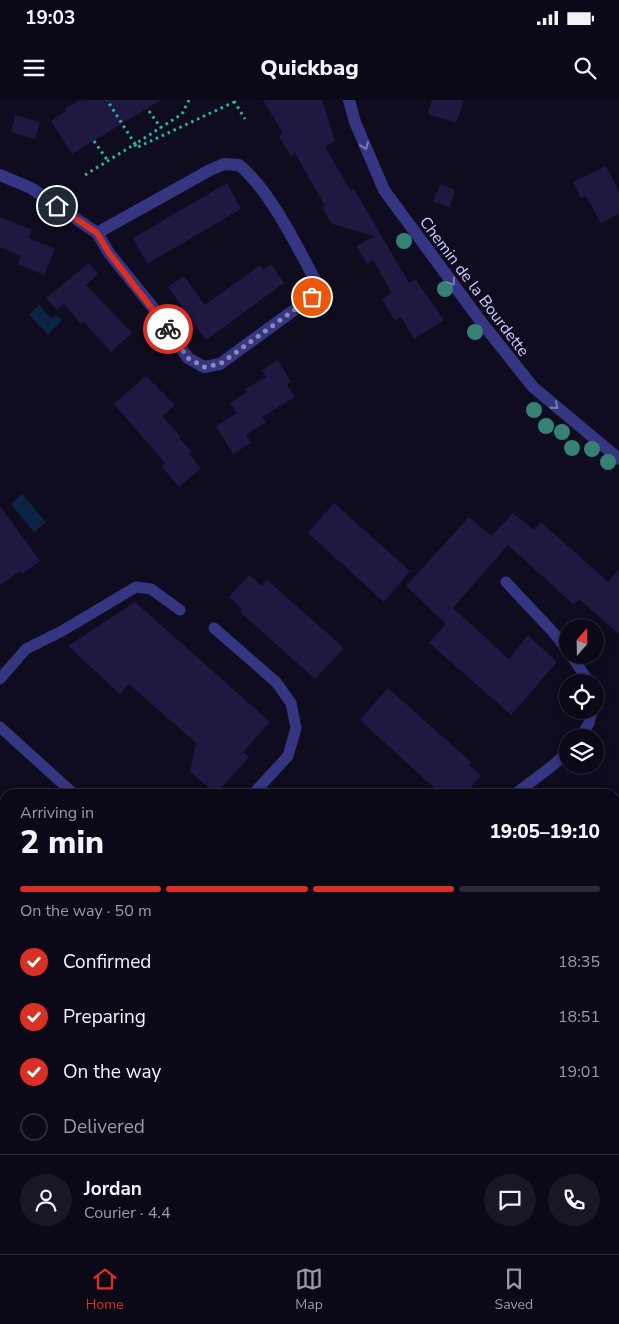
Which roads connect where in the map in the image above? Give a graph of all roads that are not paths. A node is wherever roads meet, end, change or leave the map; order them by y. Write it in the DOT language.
graph roads {
  1 [pos="349,100"];
  2 [pos="0,175"];
  3 [pos="97,233"];
  4 [pos="619,460"];
  5 [pos="506,582"];
  6 [pos="180,610"];
  7 [pos="214,628"];
  8 [pos="559,640"];
  9 [pos="0,679"];
  10 [pos="0,727"];
  11 [pos="559,760"];
  12 [pos="68,789"];
  13 [pos="258,789"];
  14 [pos="522,789"];
  1 -- 4 [label="street, Chemin de la Bourdette, one-way"];
  2 -- 3 [label="street"];
  3 -- 3 [label="street"];
  5 -- 8 [label="lane"];
  6 -- 9 [label="lane"];
  7 -- 13 [label="lane"];
  10 -- 12 [label="lane"];
  11 -- 14 [label="lane"];
}
